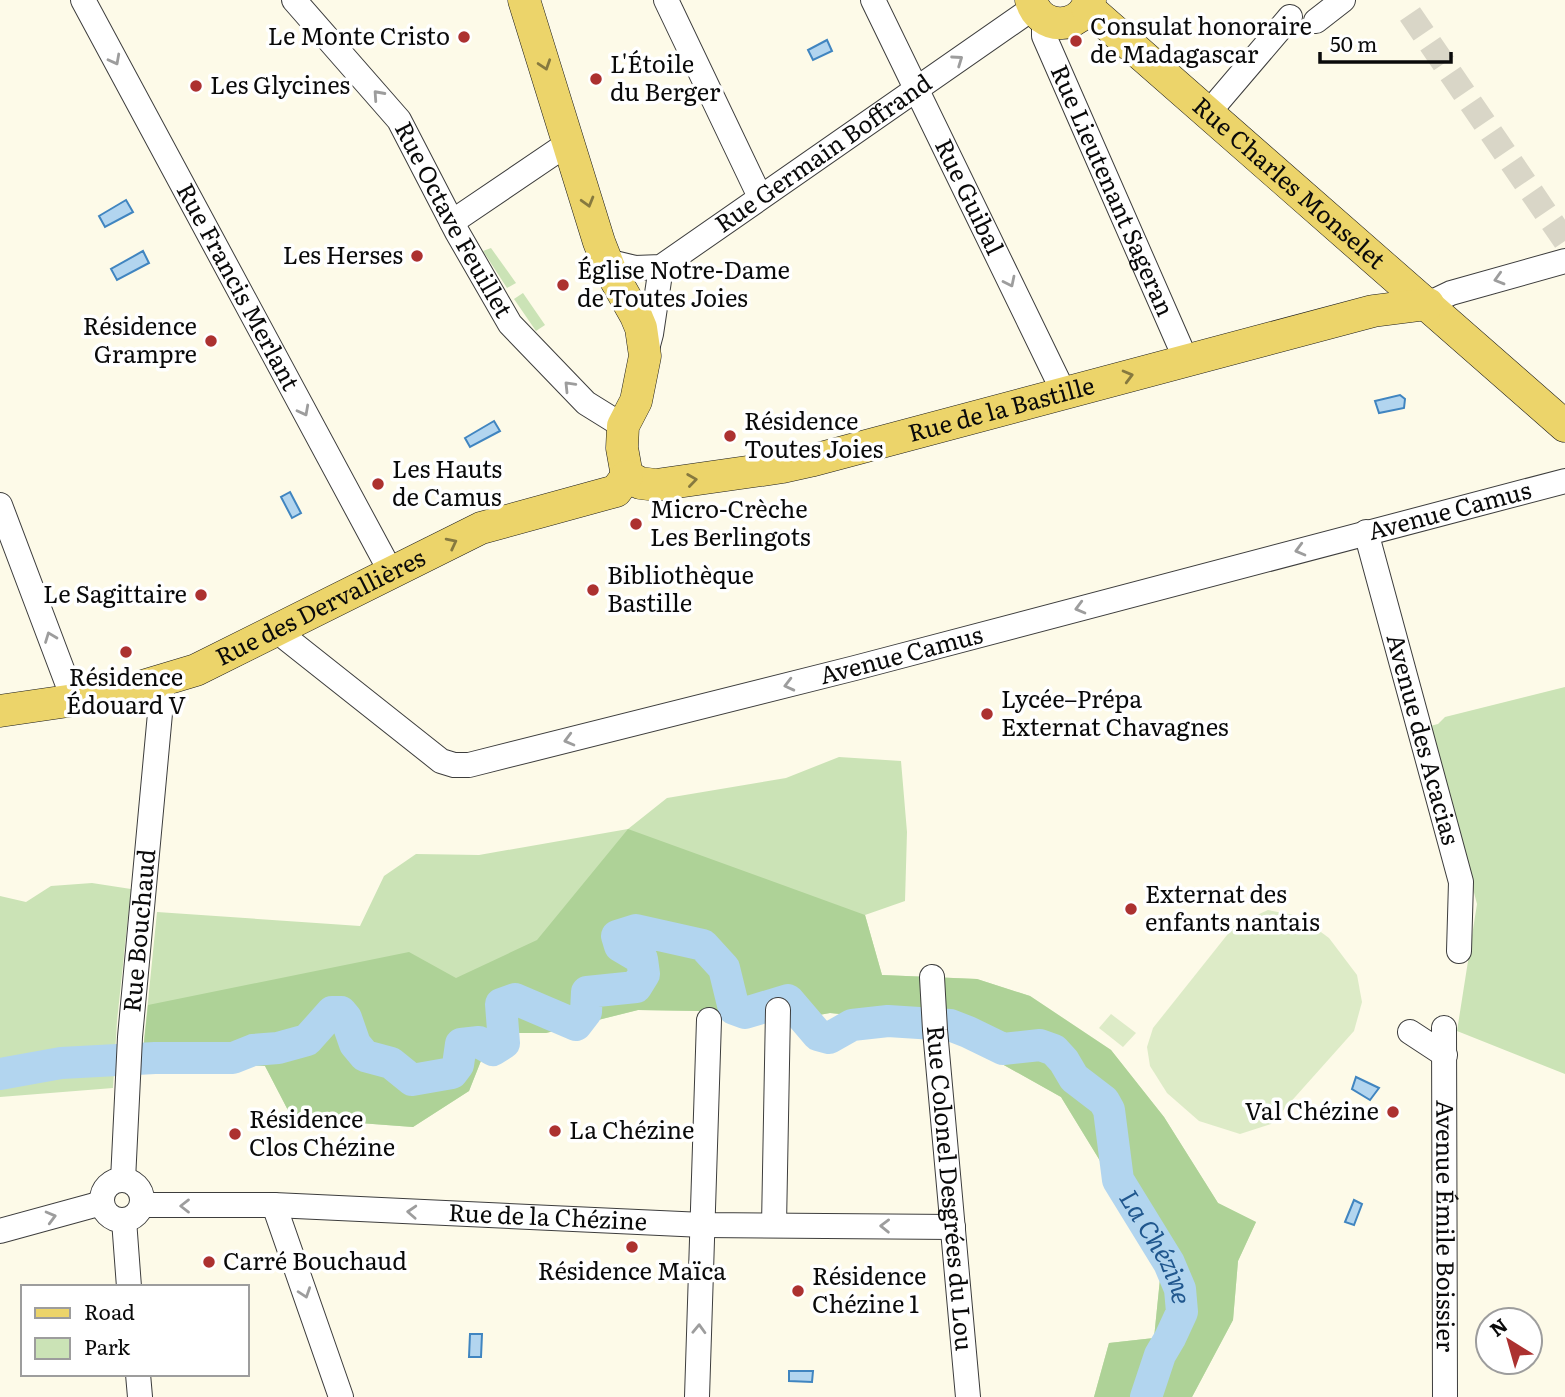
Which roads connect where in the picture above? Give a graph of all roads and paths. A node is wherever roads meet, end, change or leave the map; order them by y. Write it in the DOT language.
graph roads {
  1 [pos="83,0"];
  2 [pos="294,0"];
  3 [pos="524,0"];
  4 [pos="666,0"];
  5 [pos="873,0"];
  6 [pos="1343,0"];
  7 [pos="1089,4"];
  8 [pos="1036,9"];
  9 [pos="1290,17"];
  10 [pos="1316,21"];
  11 [pos="916,89"];
  12 [pos="1209,112"];
  13 [pos="570,142"];
  14 [pos="760,197"];
  15 [pos="452,222"];
  16 [pos="606,261"];
  17 [pos="1565,261"];
  18 [pos="660,267"];
  19 [pos="1389,270"];
  20 [pos="1428,303"];
  21 [pos="1373,311"];
  22 [pos="645,356"];
  23 [pos="1186,360"];
  24 [pos="1064,393"];
  25 [pos="623,426"];
  26 [pos="1565,426"];
  27 [pos="627,476"];
  28 [pos="1565,481"];
  29 [pos="0,505"];
  30 [pos="1366,532"];
  31 [pos="391,574"];
  32 [pos="277,631"];
  33 [pos="163,681"];
  34 [pos="74,701"];
  35 [pos="0,711"];
  36 [pos="1459,951"];
  37 [pos="932,983"];
  38 [pos="778,1010"];
  39 [pos="709,1020"];
  40 [pos="1444,1028"];
  41 [pos="1410,1032"];
  42 [pos="1445,1055"];
  43 [pos="123,1180"];
  44 [pos="102,1203"];
  45 [pos="274,1205"];
  46 [pos="133,1213"];
  47 [pos="703,1225"];
  48 [pos="774,1225"];
  49 [pos="953,1227"];
  50 [pos="0,1231"];
  51 [pos="130,1285"];
  52 [pos="138,1376"];
  53 [pos="140,1397"];
  54 [pos="341,1397"];
  55 [pos="697,1397"];
  56 [pos="968,1397"];
  57 [pos="1445,1397"];
  1 -- 31 [label="street, Rue Francis Merlant, one-way"];
  15 -- 2 [label="street, Rue Octave Feuillet, one-way"];
  3 -- 13 [label="main road, one-way"];
  4 -- 14 [label="street"];
  5 -- 11 [label="street, Rue Guibal"];
  6 -- 10 [label="street"];
  7 -- 8 [label="main road"];
  7 -- 12 [label="main road, Rue Charles Monselet"];
  11 -- 8 [label="street, Rue Germain Boffrand, one-way"];
  8 -- 23 [label="street, Rue Lieutenant Sageran"];
  9 -- 12 [label="street"];
  11 -- 14 [label="street, Rue Germain Boffrand"];
  11 -- 24 [label="street, Rue Guibal, one-way"];
  12 -- 19 [label="main road, Rue Charles Monselet"];
  13 -- 15 [label="street"];
  13 -- 16 [label="main road, one-way"];
  14 -- 18 [label="street, Rue Germain Boffrand"];
  25 -- 15 [label="street, Rue Octave Feuillet, one-way"];
  16 -- 18 [label="street"];
  16 -- 22 [label="main road"];
  17 -- 20 [label="street, Rue de la Bastille, one-way"];
  18 -- 22 [label="street"];
  19 -- 20 [label="main road, Rue Charles Monselet"];
  19 -- 21 [label="main road"];
  20 -- 21 [label="main road, Rue de la Bastille"];
  20 -- 26 [label="main road, Rue Charles Monselet"];
  21 -- 23 [label="main road, Rue de la Bastille"];
  22 -- 25 [label="main road"];
  24 -- 23 [label="main road, Rue de la Bastille, one-way"];
  27 -- 24 [label="main road, Rue de la Bastille, one-way"];
  25 -- 27 [label="main road"];
  31 -- 27 [label="main road, Rue des Dervallières, one-way"];
  28 -- 30 [label="street, Avenue Camus"];
  34 -- 29 [label="street, one-way"];
  30 -- 32 [label="street, Avenue Camus, one-way"];
  30 -- 36 [label="street, Avenue des Acacias"];
  31 -- 32 [label="main road, Rue des Dervallières"];
  32 -- 33 [label="main road, Rue des Dervallières"];
  33 -- 34 [label="main road, Rue des Dervallières"];
  33 -- 43 [label="street, Rue Bouchaud"];
  34 -- 35 [label="main road, Rue des Dervallières"];
  37 -- 49 [label="street, Rue Colonel Desgrées du Lou"];
  38 -- 48 [label="street"];
  39 -- 47 [label="street"];
  40 -- 42 [label="street, Avenue Émile Boissier"];
  41 -- 42 [label="street"];
  42 -- 57 [label="street, Avenue Émile Boissier"];
  43 -- 44 [label="street"];
  43 -- 46 [label="street"];
  44 -- 46 [label="street"];
  50 -- 44 [label="street, one-way"];
  45 -- 46 [label="street, Rue de la Chézine, one-way"];
  47 -- 45 [label="street, Rue de la Chézine, one-way"];
  45 -- 54 [label="street, one-way"];
  46 -- 51 [label="street"];
  47 -- 48 [label="street, Rue de la Chézine"];
  55 -- 47 [label="street, one-way"];
  49 -- 48 [label="street, Rue de la Chézine, one-way"];
  49 -- 56 [label="street, Rue Colonel Desgrées du Lou"];
  52 -- 53 [label="street"];
}
